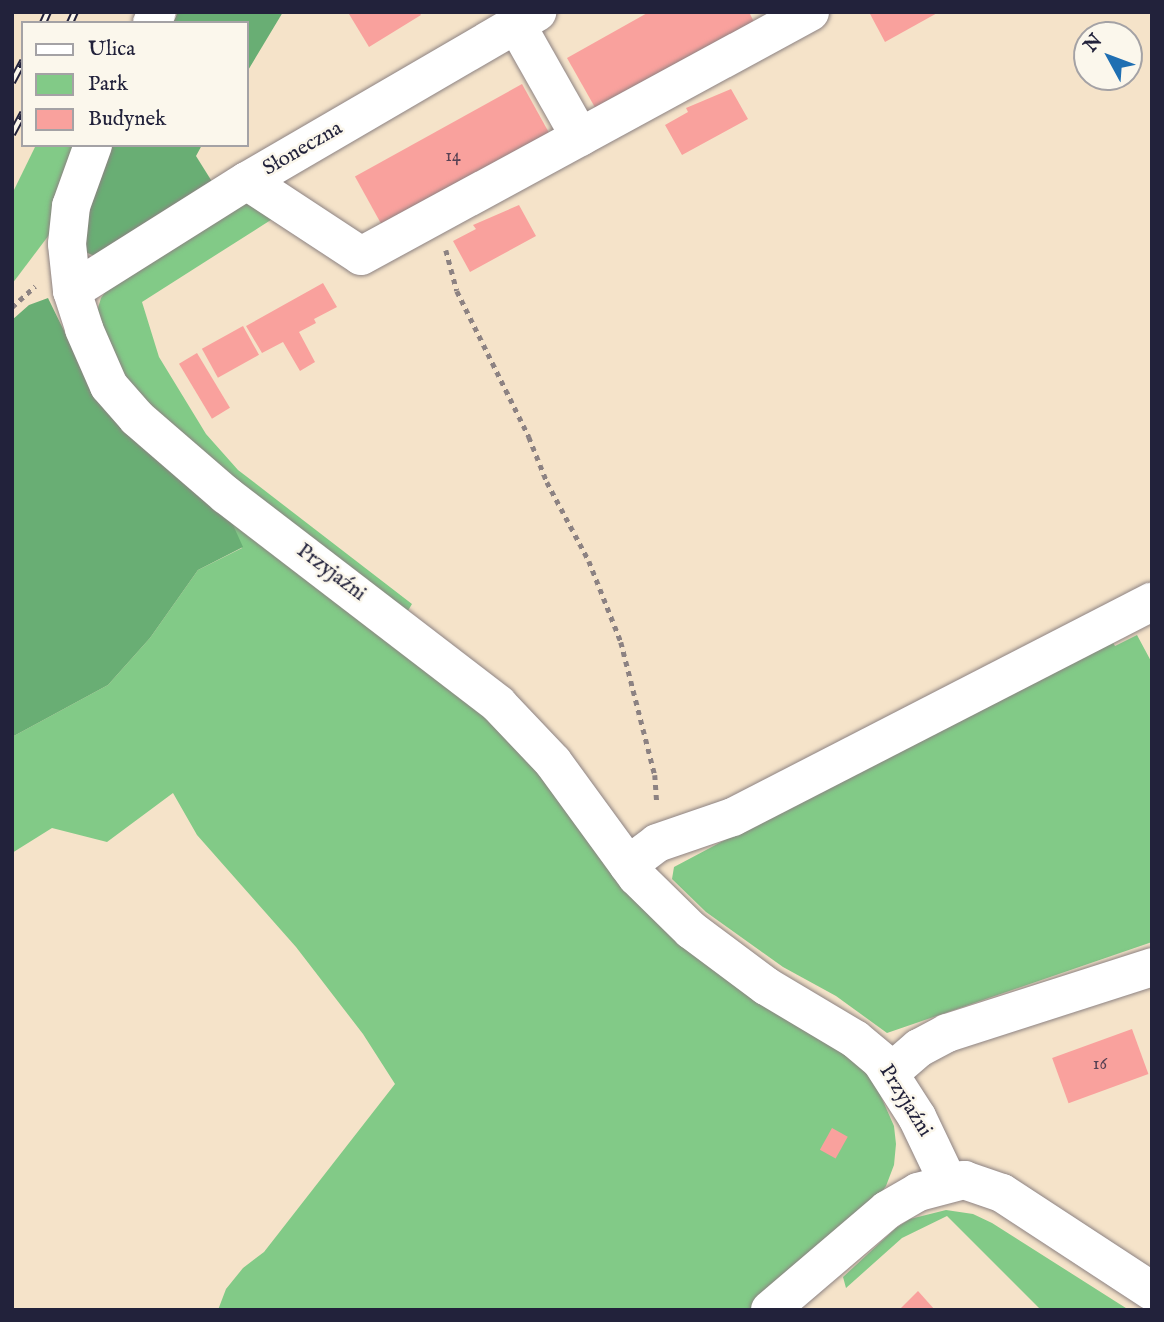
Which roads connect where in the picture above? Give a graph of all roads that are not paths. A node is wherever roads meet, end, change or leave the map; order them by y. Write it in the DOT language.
graph roads {
  1 [pos="792,16"];
  2 [pos="526,18"];
  3 [pos="580,137"];
  4 [pos="92,147"];
  5 [pos="247,181"];
  6 [pos="70,278"];
  7 [pos="1152,602"];
  8 [pos="643,854"];
  9 [pos="1152,967"];
  10 [pos="890,1073"];
  11 [pos="948,1182"];
  12 [pos="1152,1291"];
  13 [pos="770,1310"];
  1 -- 3 [label="street"];
  2 -- 3 [label="street"];
  2 -- 5 [label="street, Słoneczna"];
  3 -- 5 [label="street"];
  4 -- 6 [label="street"];
  5 -- 6 [label="street, Słoneczna"];
  6 -- 8 [label="street, Przyjaźni"];
  7 -- 8 [label="street"];
  8 -- 10 [label="street, Przyjaźni"];
  9 -- 10 [label="street"];
  10 -- 11 [label="street, Przyjaźni"];
  11 -- 12 [label="street"];
  11 -- 13 [label="street"];
}
